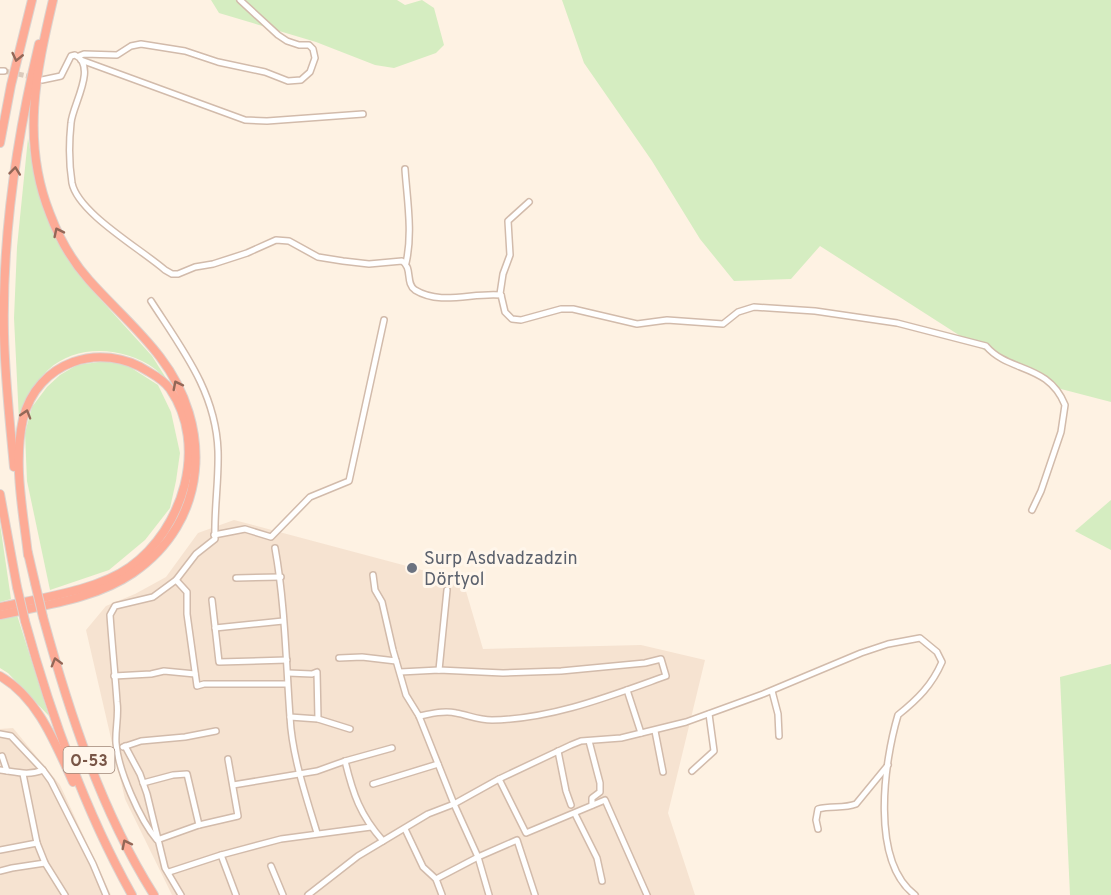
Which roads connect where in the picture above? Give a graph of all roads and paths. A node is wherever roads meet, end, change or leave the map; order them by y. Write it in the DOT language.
graph roads {
  1 [pos="32,0"];
  2 [pos="52,0"];
  3 [pos="240,0"];
  4 [pos="80,58"];
  5 [pos="42,80"];
  6 [pos="363,114"];
  7 [pos="0,143"];
  8 [pos="405,169"];
  9 [pos="529,202"];
  10 [pos="406,263"];
  11 [pos="501,295"];
  12 [pos="151,301"];
  13 [pos="384,320"];
  14 [pos="0,494"];
  15 [pos="1032,510"];
  16 [pos="214,534"];
  17 [pos="275,548"];
  18 [pos="28,555"];
  19 [pos="373,575"];
  20 [pos="236,578"];
  21 [pos="281,578"];
  22 [pos="176,580"];
  23 [pos="447,590"];
  24 [pos="212,600"];
  25 [pos="0,607"];
  26 [pos="0,615"];
  27 [pos="283,621"];
  28 [pos="214,627"];
  29 [pos="339,658"];
  30 [pos="286,660"];
  31 [pos="396,661"];
  32 [pos="439,670"];
  33 [pos="400,672"];
  34 [pos="288,673"];
  35 [pos="195,674"];
  36 [pos="0,676"];
  37 [pos="114,676"];
  38 [pos="287,684"];
  39 [pos="627,690"];
  40 [pos="772,691"];
  41 [pos="709,714"];
  42 [pos="419,716"];
  43 [pos="290,717"];
  44 [pos="318,719"];
  45 [pos="350,729"];
  46 [pos="216,731"];
  47 [pos="656,731"];
  48 [pos="641,733"];
  49 [pos="0,734"];
  50 [pos="779,736"];
  51 [pos="589,741"];
  52 [pos="125,746"];
  53 [pos="392,748"];
  54 [pos="118,751"];
  55 [pos="558,751"];
  56 [pos="2,756"];
  57 [pos="228,759"];
  58 [pos="345,761"];
  59 [pos="889,763"];
  60 [pos="438,764"];
  61 [pos="0,770"];
  62 [pos="43,770"];
  63 [pos="7,771"];
  64 [pos="692,771"];
  65 [pos="663,772"];
  66 [pos="23,774"];
  67 [pos="301,775"];
  68 [pos="500,779"];
  69 [pos="143,783"];
  70 [pos="373,783"];
  71 [pos="233,785"];
  72 [pos="454,804"];
  73 [pos="572,805"];
  74 [pos="592,805"];
  75 [pos="575,813"];
  76 [pos="199,825"];
  77 [pos="370,827"];
  78 [pos="405,829"];
  79 [pos="818,829"];
  80 [pos="317,833"];
  81 [pos="157,840"];
  82 [pos="384,842"];
  83 [pos="37,843"];
  84 [pos="0,850"];
  85 [pos="221,855"];
  86 [pos="478,857"];
  87 [pos="45,863"];
  88 [pos="271,866"];
  89 [pos="0,871"];
  90 [pos="169,872"];
  91 [pos="436,879"];
  92 [pos="602,880"];
  93 [pos="130,892"];
  94 [pos="65,895"];
  95 [pos="105,895"];
  96 [pos="154,895"];
  97 [pos="181,895"];
  98 [pos="236,895"];
  99 [pos="283,895"];
  100 [pos="308,895"];
  101 [pos="442,895"];
  102 [pos="489,895"];
  103 [pos="535,895"];
  104 [pos="646,895"];
  105 [pos="915,895"];
  1 -- 7 [label="highway, one-way"];
  18 -- 2 [label="highway, O-53, one-way"];
  26 -- 2 [label="highway, one-way"];
  3 -- 4 [label="street"];
  4 -- 5 [label="street"];
  4 -- 6 [label="street"];
  4 -- 10 [label="street"];
  8 -- 10 [label="street"];
  9 -- 11 [label="street"];
  10 -- 11 [label="street"];
  11 -- 15 [label="street"];
  12 -- 16 [label="street"];
  13 -- 16 [label="street"];
  14 -- 93 [label="highway, O-53, bridge"];
  16 -- 22 [label="street"];
  17 -- 21 [label="street"];
  18 -- 25 [label="highway, one-way"];
  96 -- 18 [label="highway, O-53, one-way, bridge"];
  19 -- 31 [label="street"];
  20 -- 21 [label="street"];
  21 -- 27 [label="street"];
  22 -- 35 [label="street"];
  22 -- 37 [label="street"];
  23 -- 32 [label="street"];
  24 -- 28 [label="street"];
  27 -- 28 [label="street"];
  27 -- 30 [label="street"];
  28 -- 30 [label="street"];
  29 -- 31 [label="street"];
  30 -- 34 [label="street"];
  31 -- 33 [label="street"];
  32 -- 33 [label="street"];
  32 -- 39 [label="street"];
  33 -- 42 [label="street"];
  34 -- 38 [label="street"];
  34 -- 44 [label="street"];
  35 -- 37 [label="street"];
  35 -- 38 [label="street"];
  36 -- 93 [label="highway"];
  37 -- 54 [label="street"];
  38 -- 43 [label="street"];
  39 -- 42 [label="street"];
  39 -- 48 [label="street"];
  40 -- 41 [label="street"];
  40 -- 50 [label="street"];
  40 -- 59 [label="street"];
  41 -- 47 [label="street"];
  41 -- 64 [label="street"];
  42 -- 60 [label="street"];
  43 -- 44 [label="street"];
  43 -- 67 [label="street"];
  44 -- 45 [label="street"];
  46 -- 52 [label="street"];
  47 -- 48 [label="street"];
  47 -- 65 [label="street"];
  48 -- 51 [label="street"];
  49 -- 62 [label="street"];
  51 -- 55 [label="street"];
  51 -- 74 [label="street"];
  52 -- 54 [label="street"];
  52 -- 69 [label="street"];
  53 -- 58 [label="street"];
  54 -- 81 [label="street"];
  55 -- 68 [label="street"];
  55 -- 73 [label="street"];
  56 -- 63 [label="street"];
  57 -- 71 [label="street"];
  58 -- 67 [label="street"];
  58 -- 77 [label="street"];
  59 -- 79 [label="street"];
  59 -- 105 [label="street"];
  60 -- 70 [label="street"];
  60 -- 72 [label="street"];
  61 -- 63 [label="street"];
  62 -- 66 [label="street"];
  62 -- 95 [label="street"];
  63 -- 66 [label="street"];
  66 -- 83 [label="street"];
  67 -- 71 [label="street"];
  67 -- 80 [label="street"];
  68 -- 72 [label="street"];
  68 -- 75 [label="street"];
  69 -- 76 [label="street"];
  69 -- 81 [label="street"];
  71 -- 76 [label="street"];
  72 -- 78 [label="street"];
  72 -- 86 [label="street"];
  74 -- 75 [label="street"];
  74 -- 104 [label="street"];
  75 -- 92 [label="street"];
  76 -- 81 [label="street"];
  77 -- 80 [label="street"];
  77 -- 82 [label="street"];
  78 -- 82 [label="street"];
  78 -- 91 [label="street"];
  80 -- 85 [label="street"];
  81 -- 90 [label="street"];
  82 -- 100 [label="street"];
  83 -- 84 [label="street"];
  83 -- 87 [label="street"];
  85 -- 90 [label="street"];
  85 -- 98 [label="street"];
  86 -- 91 [label="street"];
  86 -- 102 [label="street"];
  86 -- 103 [label="street"];
  87 -- 89 [label="street"];
  87 -- 94 [label="street"];
  88 -- 99 [label="street"];
  90 -- 97 [label="street"];
  91 -- 101 [label="street"];
}
